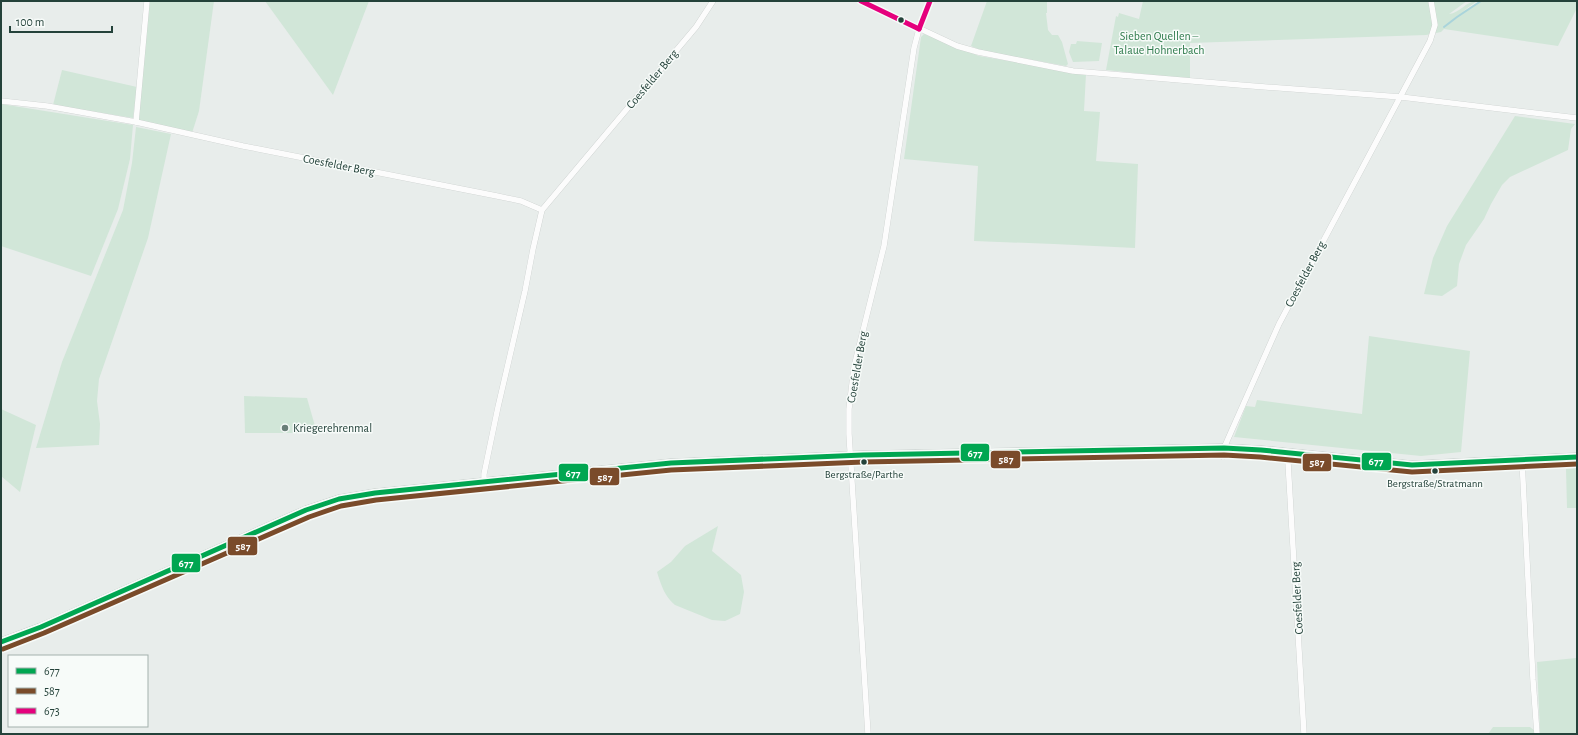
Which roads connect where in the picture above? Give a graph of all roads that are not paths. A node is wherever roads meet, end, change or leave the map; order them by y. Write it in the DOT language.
graph roads {
  1 [pos="147,1"];
  2 [pos="713,1"];
  3 [pos="860,1"];
  4 [pos="930,1"];
  5 [pos="1431,1"];
  6 [pos="919,29"];
  7 [pos="1401,97"];
  8 [pos="1,101"];
  9 [pos="1577,118"];
  10 [pos="136,122"];
  11 [pos="542,210"];
  12 [pos="1224,448"];
  13 [pos="1289,453"];
  14 [pos="851,456"];
  15 [pos="1577,457"];
  16 [pos="1223,458"];
  17 [pos="1522,460"];
  18 [pos="484,482"];
  19 [pos="1,642"];
  20 [pos="868,734"];
  21 [pos="1304,734"];
  22 [pos="1537,734"];
  1 -- 10 [label="street"];
  2 -- 11 [label="street, Coesfelder Berg"];
  3 -- 6 [label="street"];
  4 -- 6 [label="street, Coesfelder Berg"];
  5 -- 7 [label="street, Coesfelder Berg"];
  6 -- 7 [label="street"];
  6 -- 14 [label="street, Coesfelder Berg"];
  7 -- 9 [label="street"];
  7 -- 12 [label="street, Coesfelder Berg"];
  8 -- 10 [label="street, Coesfelder Berg"];
  10 -- 11 [label="street, Coesfelder Berg"];
  11 -- 18 [label="street, Coesfelder Berg"];
  12 -- 13 [label="street"];
  12 -- 14 [label="street"];
  12 -- 16 [label="street, Coesfelder Berg"];
  13 -- 17 [label="street"];
  13 -- 21 [label="street, Coesfelder Berg"];
  14 -- 18 [label="street"];
  14 -- 20 [label="street, Coesfelder Berg"];
  15 -- 17 [label="street"];
  17 -- 22 [label="street"];
  18 -- 19 [label="street"];
}
